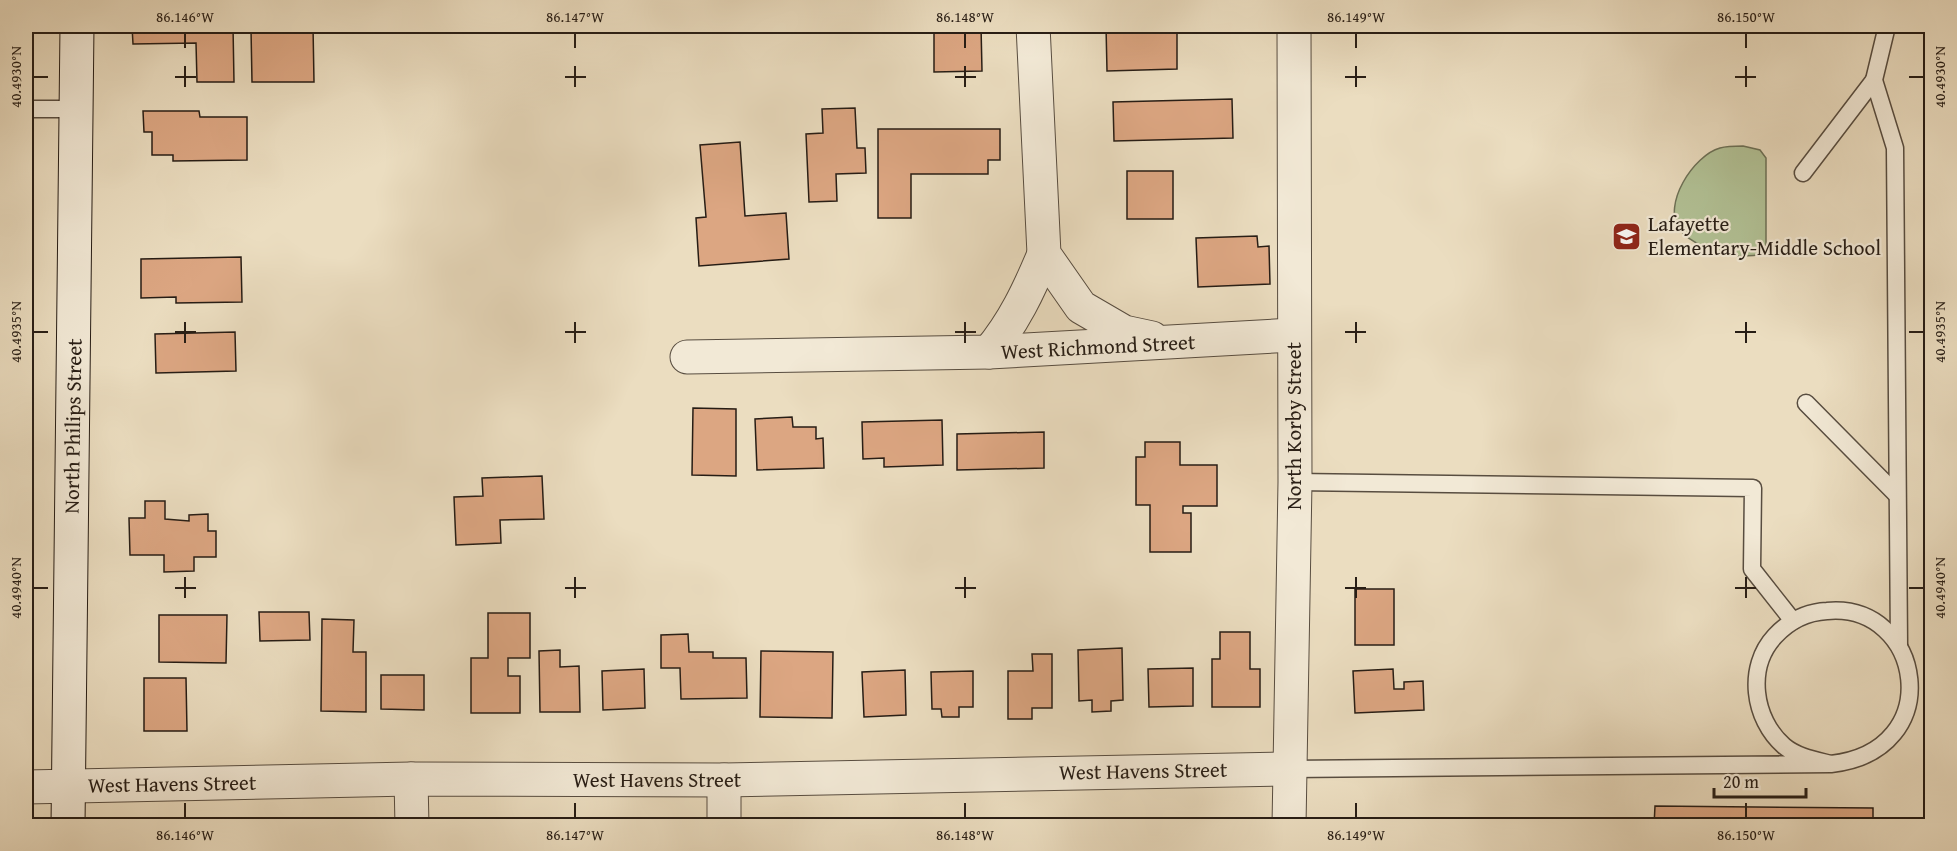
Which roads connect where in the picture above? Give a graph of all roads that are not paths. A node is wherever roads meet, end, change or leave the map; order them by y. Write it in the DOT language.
graph roads {
  1 [pos="77,26"];
  2 [pos="1033,26"];
  3 [pos="1293,26"];
  4 [pos="1887,26"];
  5 [pos="1874,80"];
  6 [pos="26,109"];
  7 [pos="77,109"];
  8 [pos="1803,173"];
  9 [pos="1044,254"];
  10 [pos="1293,335"];
  11 [pos="1177,343"];
  12 [pos="989,352"];
  13 [pos="687,357"];
  14 [pos="1806,403"];
  15 [pos="1295,482"];
  16 [pos="1897,495"];
  17 [pos="1793,621"];
  18 [pos="1899,645"];
  19 [pos="1831,764"];
  20 [pos="1289,769"];
  21 [pos="411,779"];
  22 [pos="724,780"];
  23 [pos="26,787"];
  24 [pos="68,787"];
  25 [pos="68,825"];
  26 [pos="412,825"];
  27 [pos="724,825"];
  28 [pos="1289,825"];
  1 -- 7 [label="street, North Philips Street"];
  2 -- 9 [label="street"];
  3 -- 10 [label="street, North Korby Street"];
  4 -- 5 [label="lane"];
  5 -- 8 [label="lane"];
  5 -- 16 [label="lane"];
  6 -- 7 [label="lane"];
  7 -- 24 [label="street, North Philips Street"];
  9 -- 11 [label="street"];
  9 -- 12 [label="street"];
  10 -- 11 [label="street, West Richmond Street"];
  10 -- 15 [label="street, North Korby Street"];
  11 -- 12 [label="street, West Richmond Street"];
  12 -- 13 [label="street, West Richmond Street"];
  14 -- 16 [label="lane"];
  15 -- 17 [label="lane"];
  15 -- 20 [label="street, North Korby Street"];
  16 -- 18 [label="lane"];
  17 -- 18 [label="lane"];
  17 -- 19 [label="lane"];
  18 -- 19 [label="lane"];
  19 -- 20 [label="lane"];
  20 -- 22 [label="street, West Havens Street"];
  20 -- 28 [label="street, North Korby Street"];
  21 -- 22 [label="street, West Havens Street"];
  21 -- 24 [label="street, West Havens Street"];
  21 -- 26 [label="street"];
  22 -- 27 [label="street"];
  23 -- 24 [label="street, West Havens Street"];
  24 -- 25 [label="street, North Philips Street"];
}
